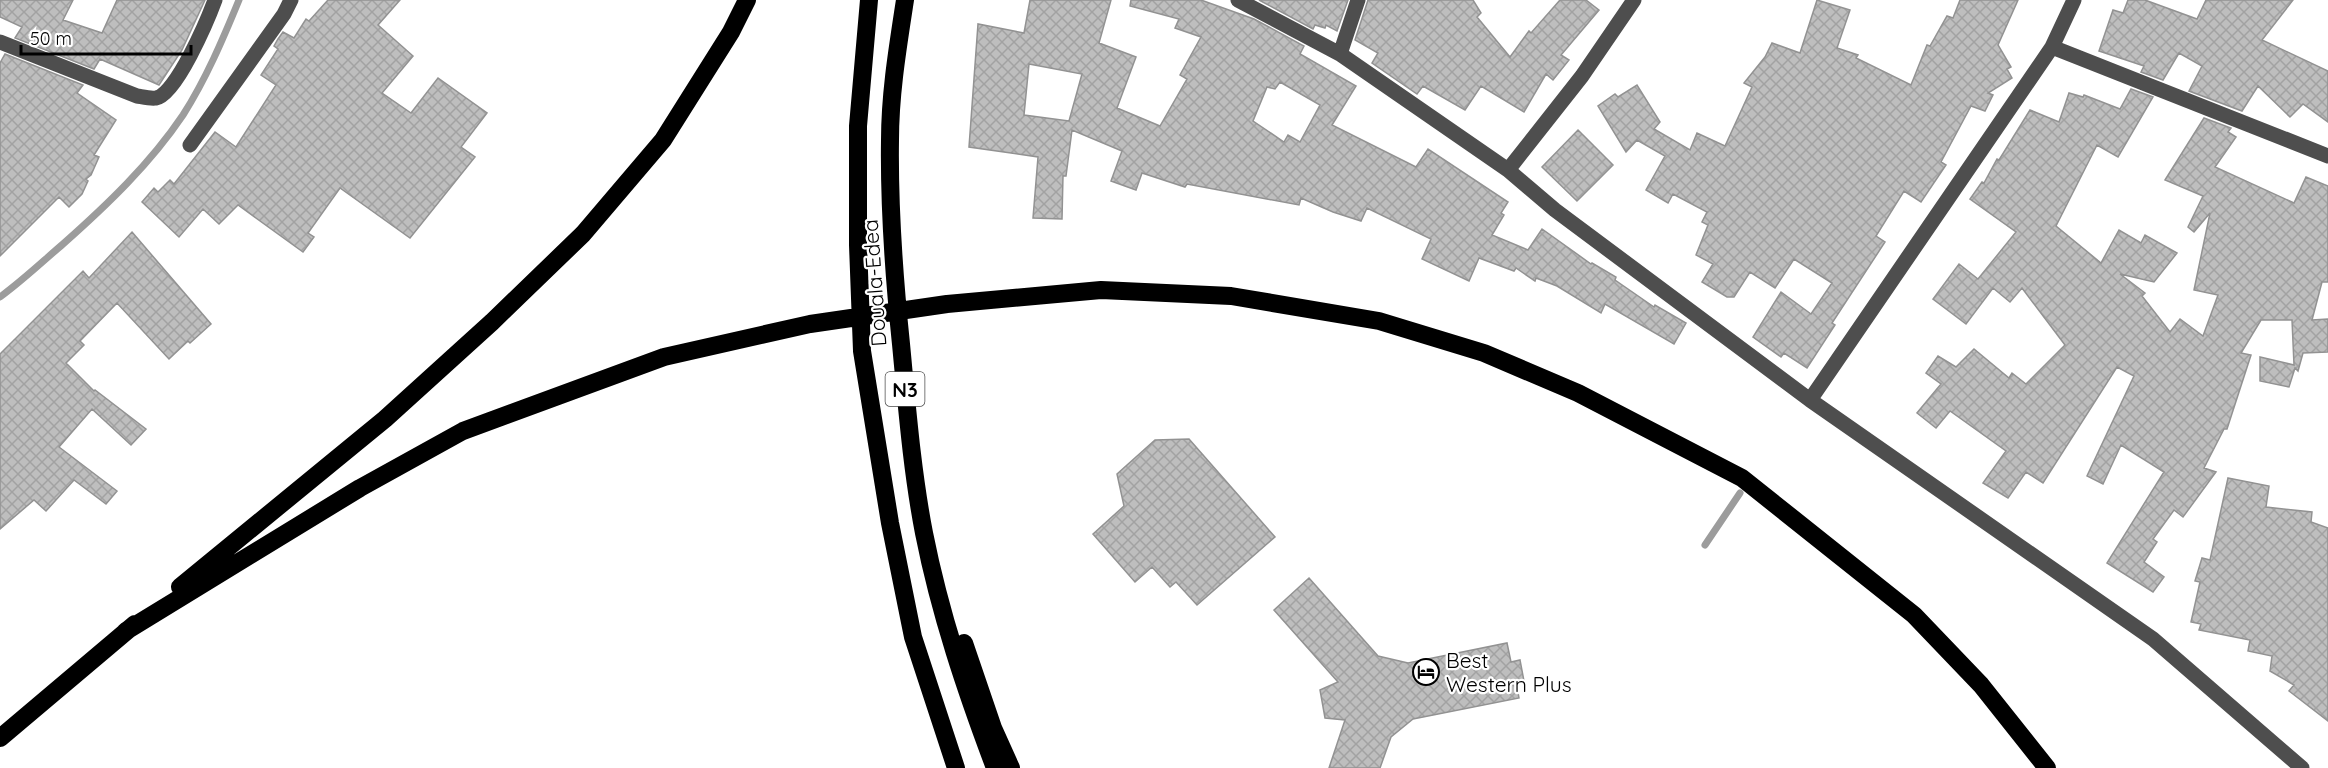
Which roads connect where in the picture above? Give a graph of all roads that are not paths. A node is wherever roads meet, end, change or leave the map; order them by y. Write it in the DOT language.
graph roads {
  1 [pos="215,0"];
  2 [pos="291,0"];
  3 [pos="747,0"];
  4 [pos="868,0"];
  5 [pos="905,0"];
  6 [pos="1238,0"];
  7 [pos="1358,0"];
  8 [pos="1634,0"];
  9 [pos="2074,0"];
  10 [pos="0,42"];
  11 [pos="2052,46"];
  12 [pos="1340,54"];
  13 [pos="190,145"];
  14 [pos="2328,156"];
  15 [pos="1508,170"];
  16 [pos="1810,400"];
  17 [pos="907,413"];
  18 [pos="126,631"];
  19 [pos="0,738"];
  20 [pos="956,768"];
  21 [pos="995,768"];
  22 [pos="1011,768"];
  23 [pos="2047,768"];
  24 [pos="2302,768"];
  1 -- 10 [label="street"];
  2 -- 13 [label="street"];
  3 -- 18 [label="highway"];
  4 -- 20 [label="highway, Douala-Edea / N3"];
  5 -- 17 [label="highway, Douala-Edea / N3"];
  6 -- 12 [label="street"];
  7 -- 12 [label="street"];
  8 -- 15 [label="street"];
  9 -- 11 [label="street"];
  11 -- 14 [label="street"];
  11 -- 16 [label="street"];
  12 -- 15 [label="street"];
  15 -- 16 [label="street"];
  16 -- 24 [label="street"];
  17 -- 21 [label="highway, Douala-Edea / N3"];
  17 -- 22 [label="highway"];
  18 -- 19 [label="highway"];
  18 -- 23 [label="highway"];
}
